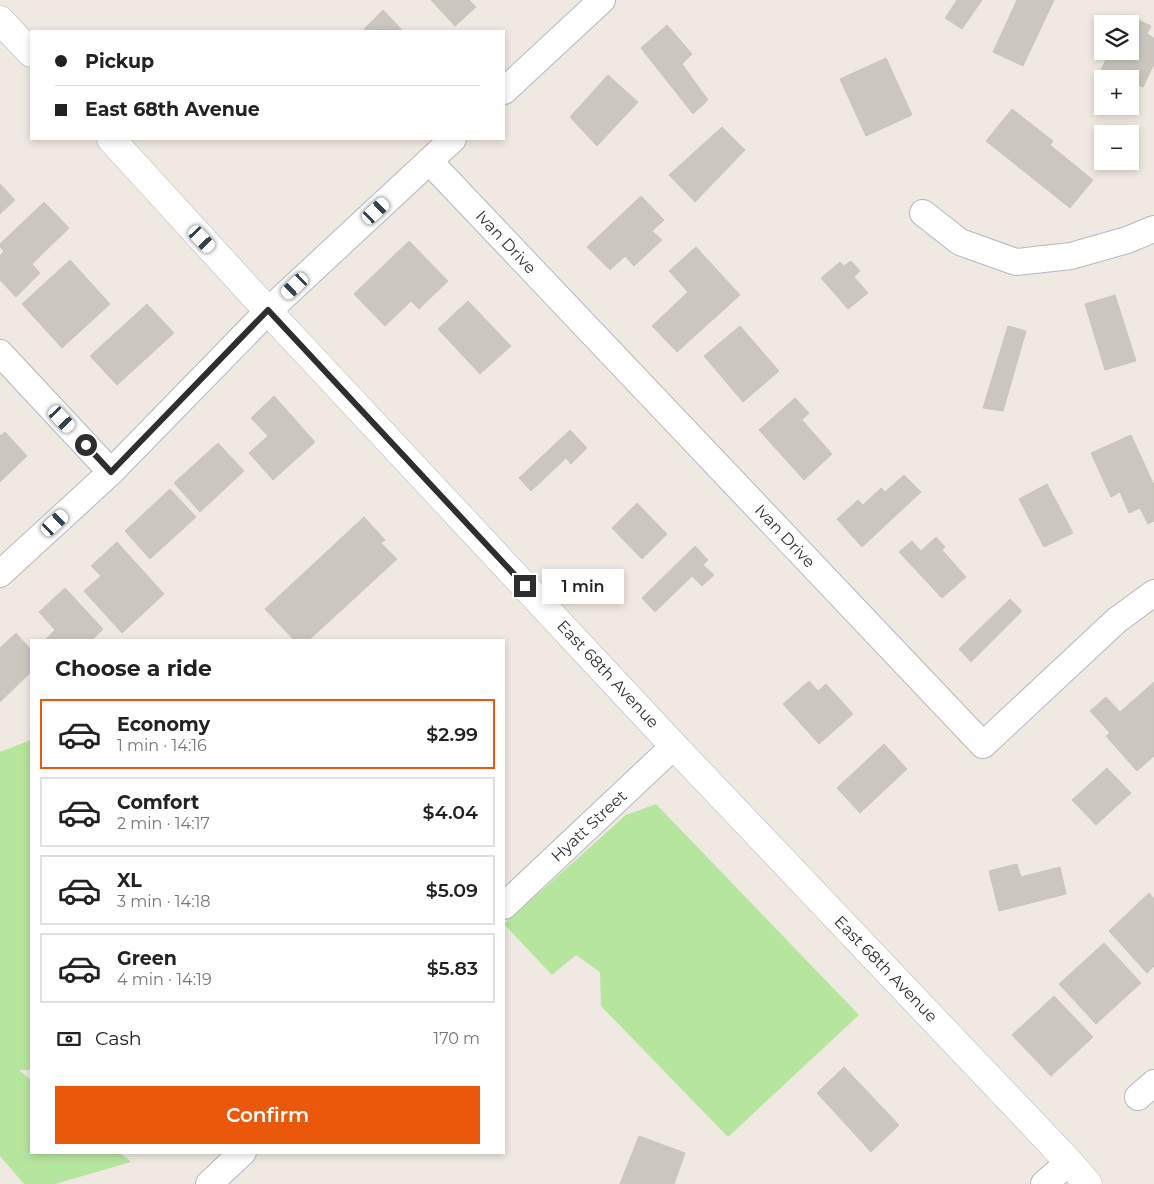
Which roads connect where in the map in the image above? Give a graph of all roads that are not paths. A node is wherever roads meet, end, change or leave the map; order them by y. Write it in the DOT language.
graph roads {
  1 [pos="602,0"];
  2 [pos="0,20"];
  3 [pos="30,52"];
  4 [pos="505,90"];
  5 [pos="112,140"];
  6 [pos="452,140"];
  7 [pos="430,161"];
  8 [pos="923,213"];
  9 [pos="1154,229"];
  10 [pos="268,310"];
  11 [pos="0,353"];
  12 [pos="111,472"];
  13 [pos="0,574"];
  14 [pos="1154,593"];
  15 [pos="674,746"];
  16 [pos="505,905"];
  17 [pos="241,1154"];
  18 [pos="1069,1162"];
  19 [pos="209,1184"];
  20 [pos="1044,1184"];
  21 [pos="1088,1184"];
  1 -- 4 [label="street"];
  2 -- 3 [label="street"];
  5 -- 10 [label="street, East 68th Avenue"];
  6 -- 7 [label="street"];
  7 -- 10 [label="street"];
  7 -- 14 [label="street, Ivan Drive"];
  8 -- 9 [label="street"];
  10 -- 12 [label="street"];
  10 -- 15 [label="street, East 68th Avenue"];
  11 -- 12 [label="street"];
  12 -- 13 [label="street"];
  15 -- 16 [label="street, Hyatt Street"];
  15 -- 18 [label="street, East 68th Avenue"];
  17 -- 19 [label="street"];
  18 -- 20 [label="street"];
  18 -- 21 [label="street, East 68th Avenue"];
}
